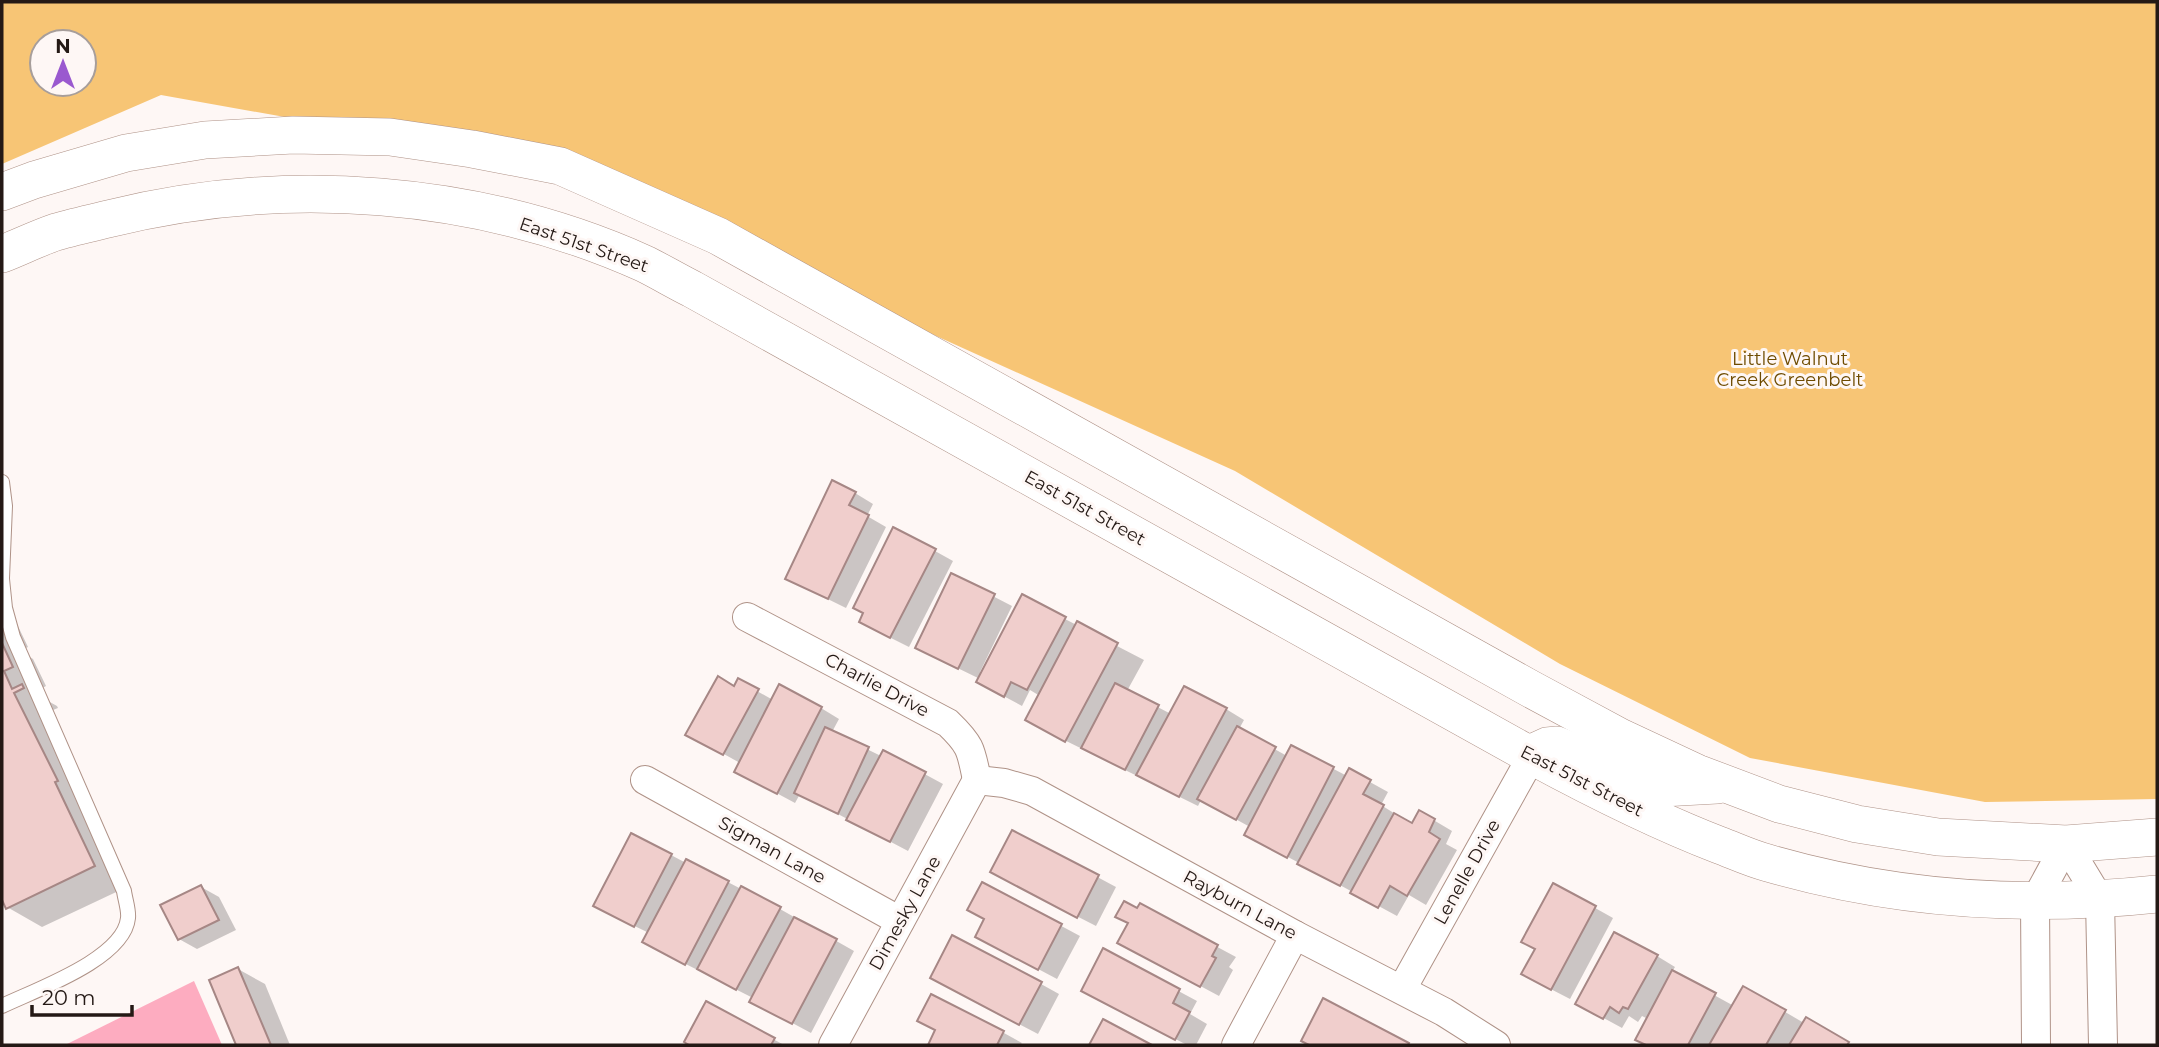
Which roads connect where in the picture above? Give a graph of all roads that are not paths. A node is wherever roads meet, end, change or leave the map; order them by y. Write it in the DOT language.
graph roads {
  1 [pos="2,192"];
  2 [pos="2,254"];
  3 [pos="2,482"];
  4 [pos="2,579"];
  5 [pos="747,617"];
  6 [pos="1532,756"];
  7 [pos="645,780"];
  8 [pos="977,780"];
  9 [pos="1728,785"];
  10 [pos="2157,837"];
  11 [pos="2066,844"];
  12 [pos="2157,894"];
  13 [pos="2099,900"];
  14 [pos="2035,901"];
  15 [pos="900,921"];
  16 [pos="1295,935"];
  17 [pos="1402,989"];
  18 [pos="2,1006"];
  19 [pos="833,1045"];
  20 [pos="1236,1045"];
  21 [pos="1496,1045"];
  22 [pos="2036,1045"];
  23 [pos="2103,1045"];
  1 -- 9 [label="street"];
  2 -- 6 [label="street, East 51st Street"];
  3 -- 4 [label="lane"];
  4 -- 18 [label="lane"];
  5 -- 8 [label="street, Charlie Drive"];
  6 -- 9 [label="street"];
  6 -- 14 [label="street, East 51st Street"];
  6 -- 17 [label="street, Lenelle Drive"];
  7 -- 15 [label="street, Sigman Lane"];
  8 -- 15 [label="street, Dimesky Lane"];
  8 -- 16 [label="street, Rayburn Lane"];
  9 -- 11 [label="street"];
  10 -- 11 [label="street"];
  11 -- 13 [label="street"];
  11 -- 14 [label="street"];
  12 -- 13 [label="street, East 51st Street"];
  13 -- 14 [label="street, East 51st Street"];
  13 -- 23 [label="street"];
  14 -- 22 [label="street"];
  15 -- 19 [label="street, Dimesky Lane"];
  16 -- 17 [label="street, Rayburn Lane"];
  16 -- 20 [label="street"];
  17 -- 21 [label="street, Rayburn Lane"];
}
